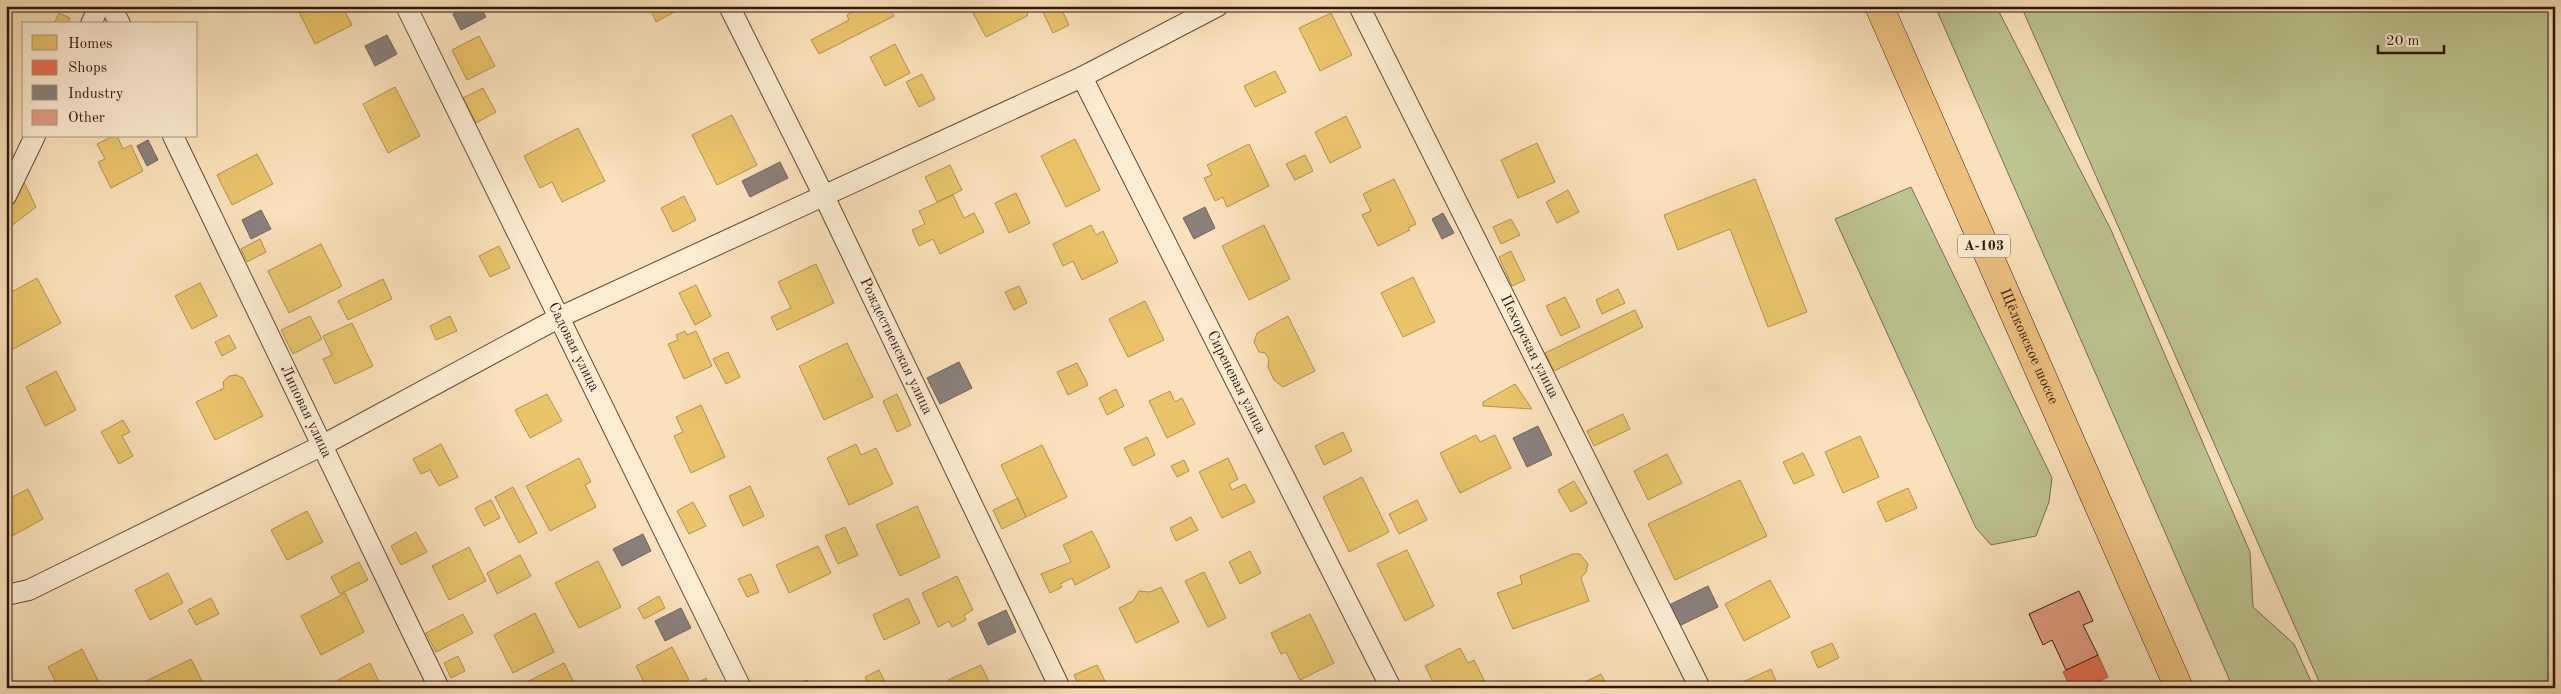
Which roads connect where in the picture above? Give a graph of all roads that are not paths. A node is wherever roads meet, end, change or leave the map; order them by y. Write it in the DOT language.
graph roads {
  1 [pos="100,6"];
  2 [pos="112,6"];
  3 [pos="406,6"];
  4 [pos="729,6"];
  5 [pos="1218,6"];
  6 [pos="1359,6"];
  7 [pos="1879,6"];
  8 [pos="92,22"];
  9 [pos="119,22"];
  10 [pos="1082,77"];
  11 [pos="35,138"];
  12 [pos="174,138"];
  13 [pos="824,194"];
  14 [pos="6,196"];
  15 [pos="560,317"];
  16 [pos="321,446"];
  17 [pos="6,595"];
  18 [pos="439,688"];
  19 [pos="741,688"];
  20 [pos="1060,688"];
  21 [pos="1391,688"];
  22 [pos="1700,688"];
  23 [pos="2179,688"];
  1 -- 8 [label="street"];
  2 -- 9 [label="street"];
  3 -- 15 [label="street, Садовая улица"];
  4 -- 13 [label="street, Рождественская улица"];
  5 -- 10 [label="street"];
  6 -- 22 [label="street, Пехорская улица"];
  7 -- 23 [label="main road, Щёлковское шоссе / А-103"];
  10 -- 13 [label="street"];
  10 -- 21 [label="street, Сиреневая улица"];
  11 -- 14 [label="street"];
  12 -- 16 [label="street, Липовая улица"];
  13 -- 15 [label="street"];
  13 -- 20 [label="street, Рождественская улица"];
  15 -- 16 [label="street"];
  15 -- 19 [label="street, Садовая улица"];
  16 -- 17 [label="street"];
  16 -- 18 [label="street, Липовая улица"];
}
